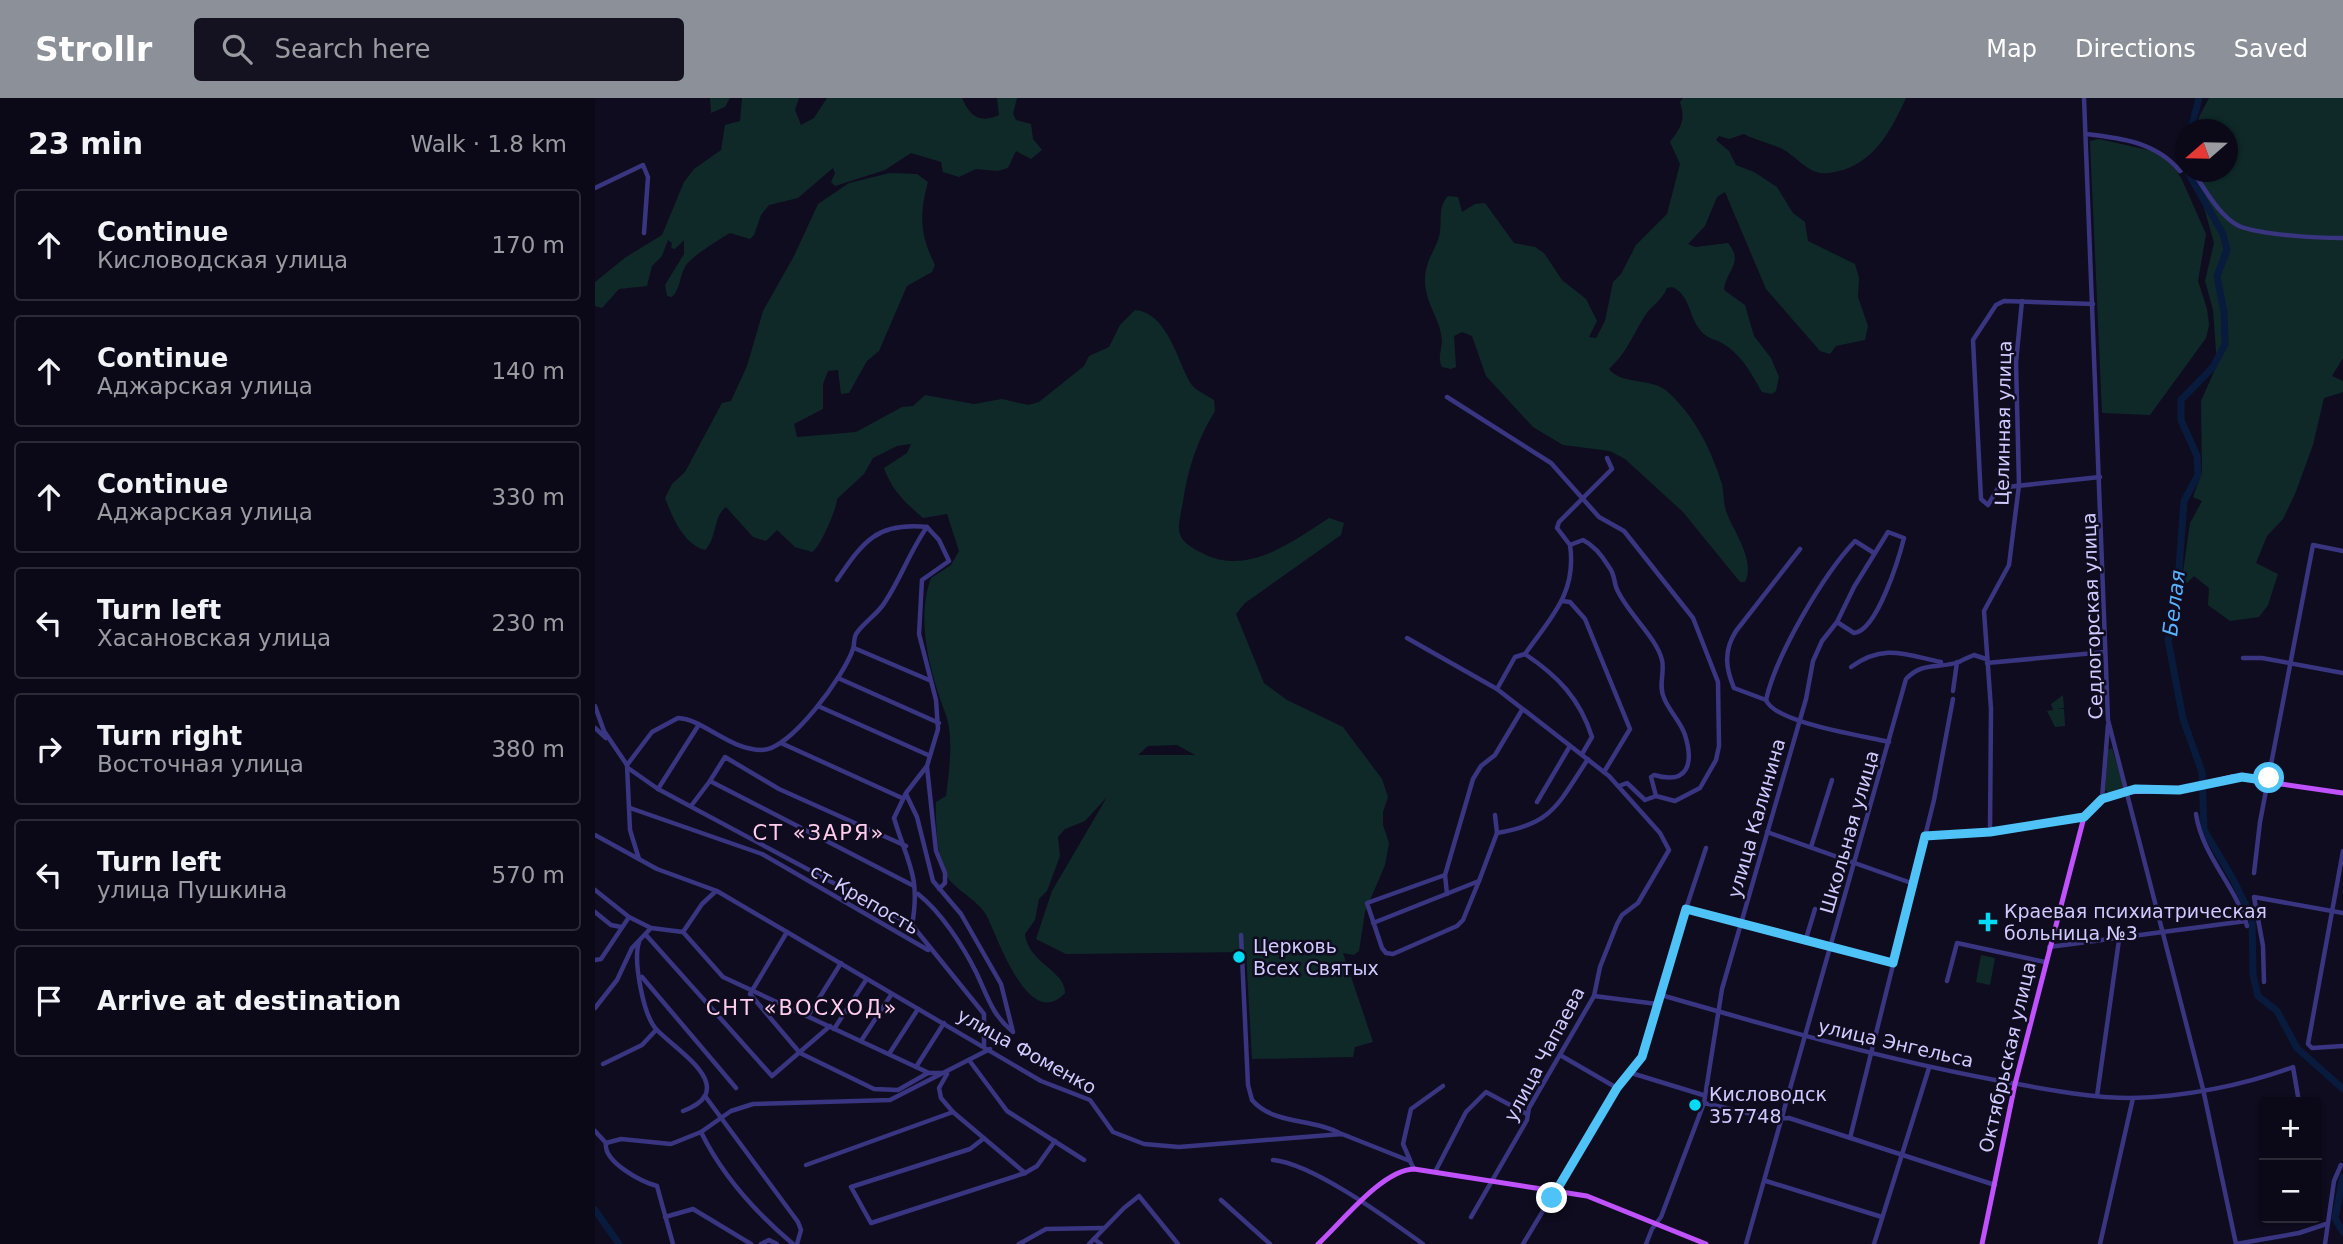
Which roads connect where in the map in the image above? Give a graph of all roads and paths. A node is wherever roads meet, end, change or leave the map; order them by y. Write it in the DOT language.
graph roads {
  1 [pos="2084,98"];
  2 [pos="2086,134"];
  3 [pos="2175,163"];
  4 [pos="2200,182"];
  5 [pos="595,188"];
  6 [pos="644,233"];
  7 [pos="2343,238"];
  8 [pos="2022,301"];
  9 [pos="2093,304"];
  10 [pos="1447,397"];
  11 [pos="1607,458"];
  12 [pos="2100,477"];
  13 [pos="2019,485"];
  14 [pos="1583,498"];
  15 [pos="927,527"];
  16 [pos="1570,545"];
  17 [pos="1800,549"];
  18 [pos="2343,551"];
  19 [pos="1874,553"];
  20 [pos="837,580"];
  21 [pos="1562,601"];
  22 [pos="1837,622"];
  23 [pos="1407,638"];
  24 [pos="854,648"];
  25 [pos="2105,652"];
  26 [pos="1525,654"];
  27 [pos="2243,658"];
  28 [pos="1987,661"];
  29 [pos="1957,662"];
  30 [pos="1942,663"];
  31 [pos="2290,664"];
  32 [pos="1727,666"];
  33 [pos="1851,667"];
  34 [pos="1715,668"];
  35 [pos="2343,673"];
  36 [pos="838,678"];
  37 [pos="929,680"];
  38 [pos="1497,689"];
  39 [pos="1953,691"];
  40 [pos="1953,699"];
  41 [pos="1766,700"];
  42 [pos="595,706"];
  43 [pos="818,706"];
  44 [pos="1522,710"];
  45 [pos="1799,720"];
  46 [pos="2108,720"];
  47 [pos="939,723"];
  48 [pos="698,726"];
  49 [pos="595,728"];
  50 [pos="1889,742"];
  51 [pos="611,743"];
  52 [pos="781,743"];
  53 [pos="1570,746"];
  54 [pos="1582,754"];
  55 [pos="928,755"];
  56 [pos="1588,759"];
  57 [pos="628,766"];
  58 [pos="927,766"];
  59 [pos="1604,772"];
  60 [pos="1832,780"];
  61 [pos="710,781"];
  62 [pos="2269,781"];
  63 [pos="1619,786"];
  64 [pos="658,789"];
  65 [pos="2128,791"];
  66 [pos="2343,793"];
  67 [pos="904,796"];
  68 [pos="1656,796"];
  69 [pos="2102,799"];
  70 [pos="1537,802"];
  71 [pos="691,806"];
  72 [pos="630,808"];
  73 [pos="2196,814"];
  74 [pos="1496,815"];
  75 [pos="2084,817"];
  76 [pos="1767,832"];
  77 [pos="1990,832"];
  78 [pos="1497,833"];
  79 [pos="595,835"];
  80 [pos="1925,836"];
  81 [pos="907,846"];
  82 [pos="1811,847"];
  83 [pos="1706,848"];
  84 [pos="2343,850"];
  85 [pos="639,860"];
  86 [pos="1856,862"];
  87 [pos="2254,873"];
  88 [pos="1445,875"];
  89 [pos="1479,881"];
  90 [pos="1913,884"];
  91 [pos="915,886"];
  92 [pos="939,889"];
  93 [pos="595,890"];
  94 [pos="717,891"];
  95 [pos="918,894"];
  96 [pos="1447,894"];
  97 [pos="1686,909"];
  98 [pos="1815,909"];
  99 [pos="2333,911"];
  100 [pos="595,912"];
  101 [pos="2343,913"];
  102 [pos="629,918"];
  103 [pos="1373,923"];
  104 [pos="912,925"];
  105 [pos="1739,925"];
  106 [pos="622,927"];
  107 [pos="652,928"];
  108 [pos="683,932"];
  109 [pos="787,932"];
  110 [pos="2165,933"];
  111 [pos="646,935"];
  112 [pos="1241,935"];
  113 [pos="2119,940"];
  114 [pos="639,942"];
  115 [pos="1805,942"];
  116 [pos="2049,947"];
  117 [pos="1830,948"];
  118 [pos="931,951"];
  119 [pos="595,960"];
  120 [pos="2045,962"];
  121 [pos="841,963"];
  122 [pos="1893,963"];
  123 [pos="642,978"];
  124 [pos="866,979"];
  125 [pos="1947,981"];
  126 [pos="2264,982"];
  127 [pos="752,990"];
  128 [pos="891,995"];
  129 [pos="1661,995"];
  130 [pos="1594,996"];
  131 [pos="1657,1004"];
  132 [pos="595,1008"];
  133 [pos="918,1009"];
  134 [pos="1717,1011"];
  135 [pos="809,1016"];
  136 [pos="944,1023"];
  137 [pos="832,1027"];
  138 [pos="656,1030"];
  139 [pos="1804,1036"];
  140 [pos="862,1041"];
  141 [pos="984,1045"];
  142 [pos="2343,1046"];
  143 [pos="990,1049"];
  144 [pos="800,1053"];
  145 [pos="1873,1053"];
  146 [pos="889,1054"];
  147 [pos="1560,1055"];
  148 [pos="969,1060"];
  149 [pos="603,1064"];
  150 [pos="916,1067"];
  151 [pos="1929,1068"];
  152 [pos="949,1071"];
  153 [pos="1628,1072"];
  154 [pos="929,1073"];
  155 [pos="2015,1084"];
  156 [pos="1443,1086"];
  157 [pos="736,1088"];
  158 [pos="1617,1088"];
  159 [pos="2203,1089"];
  160 [pos="1703,1095"];
  161 [pos="705,1096"];
  162 [pos="2097,1096"];
  163 [pos="2298,1097"];
  164 [pos="2133,1098"];
  165 [pos="1704,1103"];
  166 [pos="683,1111"];
  167 [pos="953,1112"];
  168 [pos="1527,1114"];
  169 [pos="722,1117"];
  170 [pos="1781,1118"];
  171 [pos="595,1131"];
  172 [pos="701,1132"];
  173 [pos="1342,1134"];
  174 [pos="1850,1138"];
  175 [pos="982,1139"];
  176 [pos="1055,1141"];
  177 [pos="606,1143"];
  178 [pos="1901,1156"];
  179 [pos="1084,1160"];
  180 [pos="1273,1160"];
  181 [pos="1411,1161"];
  182 [pos="806,1165"];
  183 [pos="2340,1165"];
  184 [pos="1414,1169"];
  185 [pos="1435,1172"];
  186 [pos="1025,1173"];
  187 [pos="1492,1181"];
  188 [pos="1765,1181"];
  189 [pos="1994,1185"];
  190 [pos="1557,1191"];
  191 [pos="1221,1200"];
  192 [pos="1362,1202"];
  193 [pos="665,1217"];
  194 [pos="1471,1217"];
  195 [pos="1882,1217"];
  196 [pos="1656,1223"];
  197 [pos="2326,1224"];
  198 [pos="1104,1228"];
  199 [pos="1094,1239"];
  200 [pos="673,1244"];
  201 [pos="751,1244"];
  202 [pos="761,1244"];
  203 [pos="777,1244"];
  204 [pos="795,1244"];
  205 [pos="1019,1244"];
  206 [pos="1089,1244"];
  207 [pos="1101,1244"];
  208 [pos="1178,1244"];
  209 [pos="1269,1244"];
  210 [pos="1318,1244"];
  211 [pos="1423,1244"];
  212 [pos="1523,1244"];
  213 [pos="1646,1244"];
  214 [pos="1706,1244"];
  215 [pos="1746,1244"];
  216 [pos="1874,1244"];
  217 [pos="1983,1244"];
  218 [pos="2100,1244"];
  219 [pos="2236,1244"];
  220 [pos="2325,1244"];
  1 -- 2 [label="street, Седлогорская улица"];
  2 -- 3 [label="street"];
  2 -- 9 [label="street, Седлогорская улица"];
  4 -- 7 [label="street"];
  5 -- 6 [label="street"];
  8 -- 9 [label="street"];
  8 -- 13 [label="street, Целинная улица"];
  8 -- 13 [label="street"];
  9 -- 12 [label="street, Седлогорская улица"];
  10 -- 14 [label="street"];
  11 -- 14 [label="street"];
  12 -- 13 [label="street"];
  12 -- 25 [label="street, Седлогорская улица"];
  13 -- 28 [label="street, Целинная улица"];
  14 -- 16 [label="street"];
  14 -- 34 [label="street"];
  15 -- 20 [label="street"];
  15 -- 24 [label="street"];
  15 -- 37 [label="street"];
  16 -- 21 [label="street"];
  16 -- 68 [label="street"];
  17 -- 32 [label="street"];
  18 -- 31 [label="street"];
  19 -- 22 [label="street, улица Калинина"];
  19 -- 22 [label="street, улица Калинина"];
  19 -- 41 [label="street"];
  21 -- 26 [label="street"];
  21 -- 59 [label="street"];
  22 -- 45 [label="street, улица Калинина"];
  23 -- 38 [label="street, улица Чапаева"];
  24 -- 36 [label="street"];
  24 -- 37 [label="street"];
  25 -- 28 [label="street"];
  25 -- 46 [label="street, Седлогорская улица"];
  26 -- 38 [label="street"];
  26 -- 54 [label="street"];
  27 -- 31 [label="street"];
  28 -- 29 [label="street"];
  28 -- 77 [label="street, Целинная улица"];
  29 -- 30 [label="street"];
  29 -- 39 [label="street"];
  30 -- 33 [label="street"];
  30 -- 50 [label="street, Школьная улица"];
  31 -- 35 [label="street"];
  31 -- 62 [label="street"];
  32 -- 34 [label="street"];
  32 -- 41 [label="street"];
  34 -- 68 [label="street"];
  36 -- 43 [label="street"];
  36 -- 47 [label="street"];
  37 -- 47 [label="street"];
  38 -- 44 [label="street, улица Чапаева"];
  40 -- 80 [label="street"];
  41 -- 45 [label="street"];
  42 -- 51 [label="street"];
  43 -- 52 [label="street"];
  43 -- 55 [label="street"];
  44 -- 53 [label="street, улица Чапаева"];
  44 -- 88 [label="street"];
  45 -- 50 [label="street"];
  45 -- 76 [label="street, улица Калинина"];
  46 -- 65 [label="street, Седлогорская улица"];
  46 -- 69 [label="street"];
  47 -- 55 [label="street"];
  48 -- 52 [label="street"];
  48 -- 57 [label="street"];
  48 -- 64 [label="street"];
  49 -- 51 [label="street"];
  50 -- 86 [label="street, Школьная улица"];
  51 -- 57 [label="street"];
  52 -- 67 [label="street"];
  53 -- 54 [label="street, улица Чапаева"];
  53 -- 70 [label="street"];
  54 -- 56 [label="street, улица Чапаева"];
  55 -- 58 [label="street"];
  56 -- 59 [label="street, улица Чапаева"];
  56 -- 78 [label="street"];
  57 -- 64 [label="street"];
  57 -- 72 [label="street"];
  58 -- 67 [label="street"];
  58 -- 92 [label="street"];
  59 -- 63 [label="street, улица Чапаева"];
  60 -- 82 [label="street"];
  61 -- 71 [label="street"];
  61 -- 81 [label="street"];
  61 -- 91 [label="street"];
  62 -- 65 [label="main road"];
  62 -- 66 [label="main road"];
  62 -- 87 [label="street"];
  63 -- 68 [label="street"];
  63 -- 130 [label="street, улица Чапаева"];
  64 -- 71 [label="street"];
  65 -- 69 [label="main road"];
  65 -- 110 [label="street, Седлогорская улица"];
  67 -- 81 [label="street"];
  67 -- 92 [label="street"];
  69 -- 75 [label="main road, Октябрьская улица"];
  71 -- 104 [label="street"];
  72 -- 85 [label="street"];
  72 -- 118 [label="street, ст Крепость"];
  73 -- 110 [label="street"];
  74 -- 78 [label="street"];
  75 -- 77 [label="street"];
  75 -- 116 [label="main road, Октябрьская улица"];
  76 -- 82 [label="street"];
  76 -- 105 [label="street, улица Калинина"];
  77 -- 80 [label="street"];
  78 -- 89 [label="street"];
  79 -- 85 [label="street, улица Фоменко"];
  80 -- 90 [label="street"];
  81 -- 91 [label="street"];
  82 -- 86 [label="street"];
  83 -- 97 [label="street"];
  84 -- 99 [label="street"];
  85 -- 94 [label="street, улица Фоменко"];
  86 -- 90 [label="street"];
  86 -- 117 [label="street, Школьная улица"];
  88 -- 96 [label="street"];
  88 -- 103 [label="street"];
  89 -- 96 [label="street"];
  89 -- 103 [label="street"];
  90 -- 122 [label="street"];
  91 -- 95 [label="street"];
  92 -- 95 [label="street"];
  93 -- 102 [label="street"];
  94 -- 108 [label="street"];
  94 -- 109 [label="street, улица Фоменко"];
  95 -- 104 [label="street"];
  96 -- 103 [label="street"];
  97 -- 105 [label="street"];
  97 -- 129 [label="street"];
  98 -- 115 [label="street"];
  99 -- 101 [label="street"];
  99 -- 126 [label="street"];
  99 -- 142 [label="street"];
  100 -- 106 [label="street"];
  102 -- 106 [label="street"];
  102 -- 107 [label="street"];
  104 -- 118 [label="street"];
  105 -- 115 [label="street"];
  105 -- 134 [label="street, улица Калинина"];
  106 -- 119 [label="street"];
  107 -- 108 [label="street"];
  107 -- 111 [label="street"];
  108 -- 127 [label="street"];
  109 -- 121 [label="street, улица Фоменко"];
  109 -- 127 [label="street"];
  110 -- 113 [label="street"];
  110 -- 159 [label="street, Седлогорская улица"];
  111 -- 114 [label="street"];
  111 -- 144 [label="street"];
  112 -- 173 [label="street"];
  113 -- 116 [label="street"];
  113 -- 162 [label="street"];
  114 -- 123 [label="street"];
  114 -- 132 [label="street"];
  115 -- 117 [label="street"];
  116 -- 120 [label="main road, Октябрьская улица"];
  117 -- 122 [label="street"];
  117 -- 139 [label="street, Школьная улица"];
  118 -- 141 [label="street"];
  120 -- 125 [label="street"];
  120 -- 155 [label="main road, Октябрьская улица"];
  121 -- 124 [label="street, улица Фоменко"];
  121 -- 135 [label="street"];
  122 -- 145 [label="street"];
  123 -- 138 [label="street"];
  123 -- 157 [label="street"];
  124 -- 128 [label="street, улица Фоменко"];
  124 -- 137 [label="street"];
  127 -- 135 [label="street"];
  127 -- 144 [label="street"];
  128 -- 133 [label="street, улица Фоменко"];
  128 -- 140 [label="street"];
  129 -- 131 [label="street"];
  129 -- 134 [label="street, улица Энгельса"];
  130 -- 131 [label="street"];
  130 -- 147 [label="street, улица Чапаева"];
  131 -- 153 [label="street"];
  133 -- 136 [label="street, улица Фоменко"];
  133 -- 146 [label="street"];
  134 -- 139 [label="street, улица Энгельса"];
  134 -- 160 [label="street, улица Калинина"];
  135 -- 137 [label="street"];
  136 -- 141 [label="street, улица Фоменко"];
  136 -- 150 [label="street"];
  137 -- 140 [label="street"];
  137 -- 144 [label="street"];
  138 -- 149 [label="street"];
  138 -- 161 [label="street"];
  139 -- 145 [label="street, улица Энгельса"];
  139 -- 170 [label="street, Школьная улица"];
  140 -- 146 [label="street"];
  141 -- 143 [label="street, улица Фоменко"];
  143 -- 148 [label="street"];
  143 -- 173 [label="street, улица Фоменко"];
  144 -- 154 [label="street"];
  145 -- 151 [label="street, улица Энгельса"];
  145 -- 174 [label="street"];
  146 -- 150 [label="street"];
  147 -- 158 [label="street"];
  147 -- 168 [label="street, улица Чапаева"];
  148 -- 152 [label="street"];
  148 -- 176 [label="street"];
  150 -- 154 [label="street"];
  151 -- 155 [label="street, улица Энгельса"];
  151 -- 178 [label="street"];
  152 -- 154 [label="street"];
  152 -- 167 [label="street"];
  152 -- 169 [label="street"];
  153 -- 158 [label="street"];
  153 -- 160 [label="street"];
  155 -- 162 [label="street, улица Энгельса"];
  155 -- 189 [label="main road, Октябрьская улица"];
  156 -- 181 [label="street"];
  158 -- 190 [label="street"];
  159 -- 163 [label="street, улица Энгельса"];
  159 -- 164 [label="street, улица Энгельса"];
  159 -- 219 [label="street, Седлогорская улица"];
  160 -- 165 [label="street, улица Калинина"];
  161 -- 166 [label="street"];
  161 -- 169 [label="street"];
  162 -- 164 [label="street, улица Энгельса"];
  164 -- 218 [label="street"];
  165 -- 170 [label="street"];
  165 -- 196 [label="street, улица Калинина"];
  167 -- 175 [label="street"];
  167 -- 182 [label="street"];
  168 -- 185 [label="street, улица Чапаева"];
  168 -- 187 [label="street, улица Чапаева"];
  169 -- 172 [label="street"];
  169 -- 204 [label="street"];
  170 -- 174 [label="street"];
  170 -- 188 [label="street, Школьная улица"];
  171 -- 177 [label="street"];
  172 -- 177 [label="street"];
  172 -- 204 [label="street"];
  173 -- 181 [label="street, улица Фоменко"];
  174 -- 178 [label="street"];
  175 -- 186 [label="street"];
  175 -- 186 [label="street"];
  176 -- 179 [label="street"];
  176 -- 186 [label="street"];
  177 -- 193 [label="street"];
  178 -- 189 [label="street"];
  178 -- 195 [label="street"];
  180 -- 192 [label="street"];
  181 -- 184 [label="street"];
  183 -- 197 [label="street"];
  184 -- 185 [label="main road"];
  184 -- 192 [label="main road"];
  185 -- 187 [label="main road"];
  187 -- 190 [label="main road"];
  187 -- 194 [label="street, улица Чапаева"];
  188 -- 195 [label="street"];
  188 -- 215 [label="street, Школьная улица"];
  189 -- 217 [label="main road, Октябрьская улица"];
  190 -- 196 [label="main road"];
  190 -- 212 [label="street"];
  191 -- 209 [label="street"];
  192 -- 210 [label="main road"];
  192 -- 211 [label="street"];
  193 -- 200 [label="street"];
  193 -- 201 [label="street"];
  195 -- 216 [label="street"];
  196 -- 213 [label="street, улица Калинина"];
  196 -- 214 [label="main road"];
  197 -- 219 [label="street"];
  197 -- 220 [label="street"];
  198 -- 199 [label="street"];
  198 -- 205 [label="street"];
  198 -- 208 [label="street"];
  199 -- 206 [label="street"];
  199 -- 207 [label="street"];
  202 -- 203 [label="street"];
}
